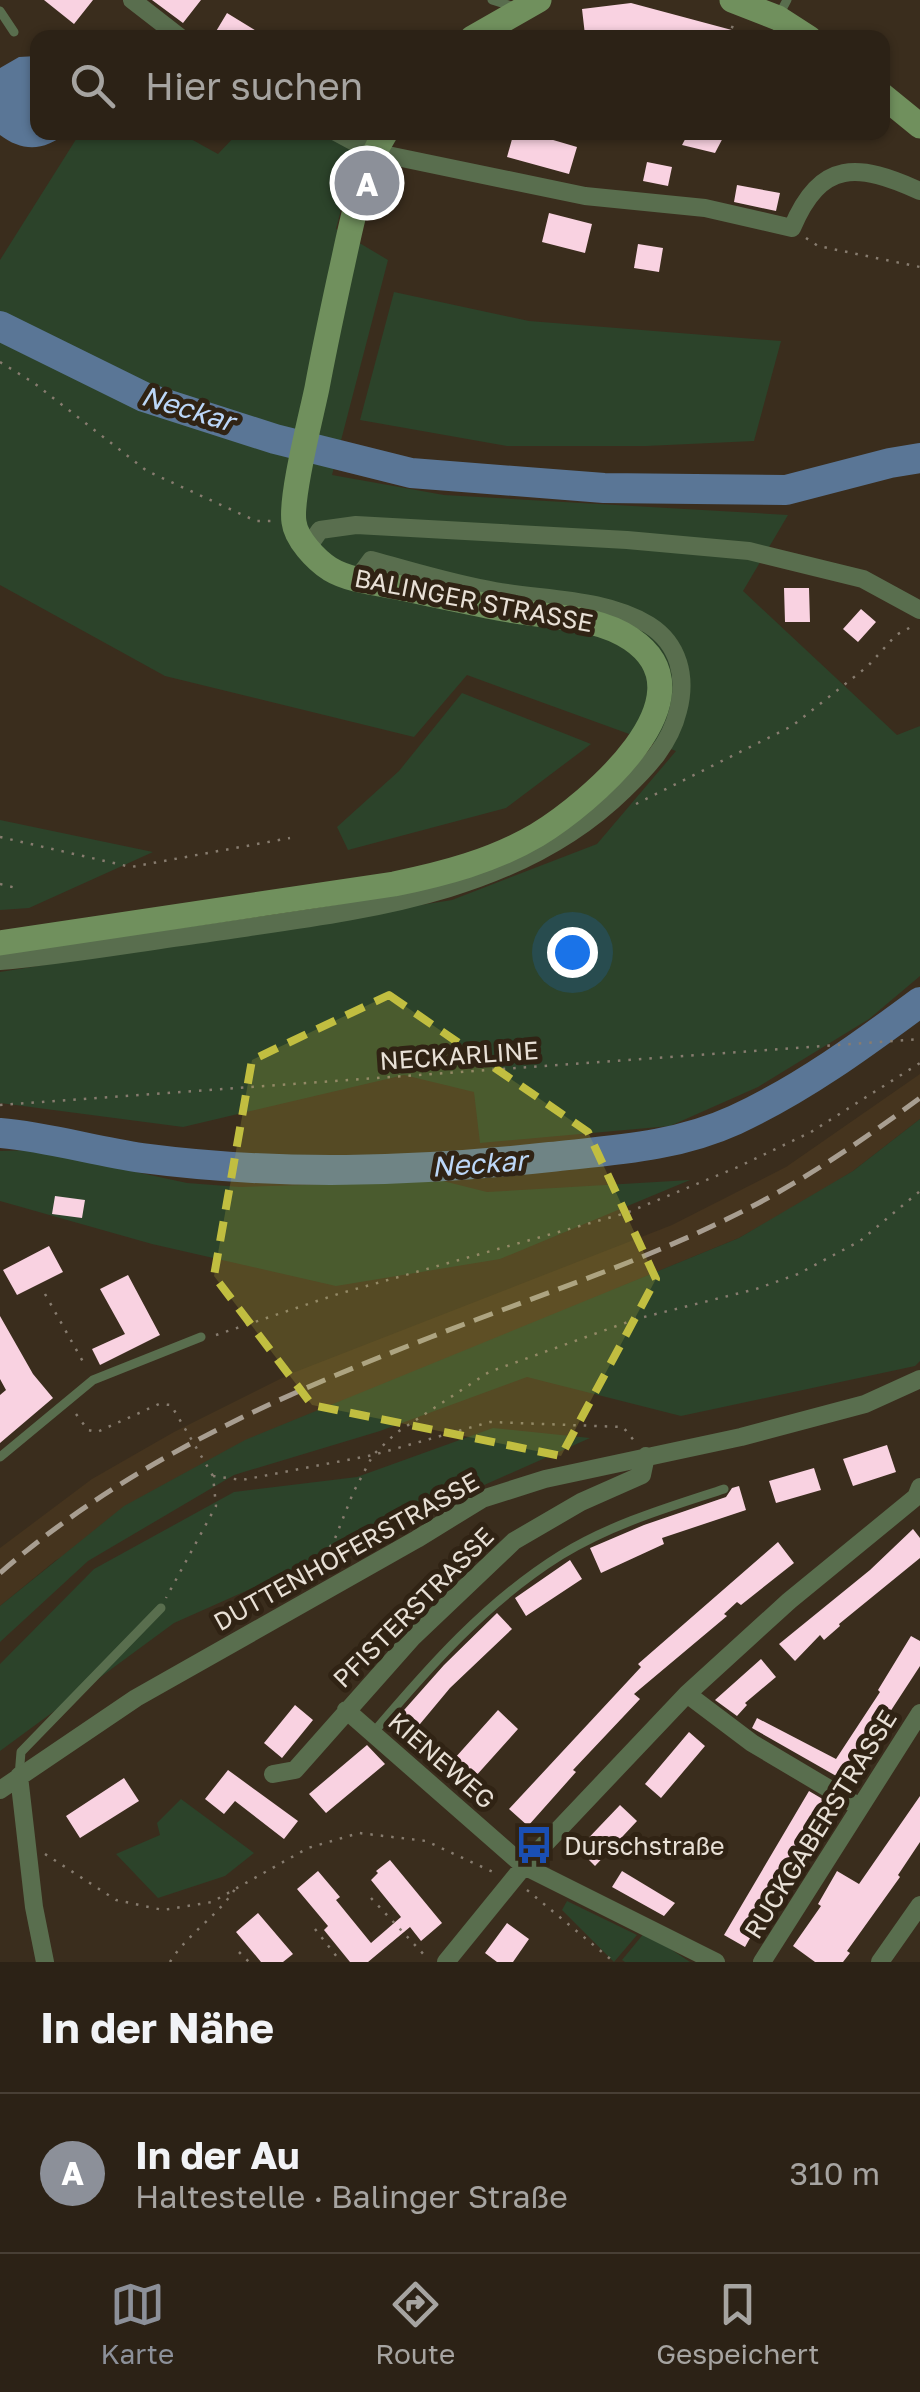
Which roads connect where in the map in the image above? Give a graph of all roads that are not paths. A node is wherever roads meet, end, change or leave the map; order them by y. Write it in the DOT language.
graph roads {
  1 [pos="132,0"];
  2 [pos="492,0"];
  3 [pos="732,0"];
  4 [pos="529,4"];
  5 [pos="782,9"];
  6 [pos="0,11"];
  7 [pos="171,30"];
  8 [pos="485,30"];
  9 [pos="802,30"];
  10 [pos="14,32"];
  11 [pos="379,142"];
  12 [pos="920,192"];
  13 [pos="308,547"];
  14 [pos="357,579"];
  15 [pos="920,610"];
  16 [pos="0,943"];
  17 [pos="0,961"];
  18 [pos="201,1337"];
  19 [pos="920,1379"];
  20 [pos="646,1456"];
  21 [pos="0,1457"];
  22 [pos="724,1489"];
  23 [pos="919,1494"];
  24 [pos="161,1608"];
  25 [pos="687,1694"];
  26 [pos="346,1710"];
  27 [pos="920,1713"];
  28 [pos="373,1733"];
  29 [pos="273,1774"];
  30 [pos="19,1776"];
  31 [pos="0,1790"];
  32 [pos="858,1806"];
  33 [pos="520,1871"];
  34 [pos="920,1904"];
  35 [pos="46,1962"];
  36 [pos="446,1962"];
  37 [pos="716,1962"];
  38 [pos="762,1962"];
  39 [pos="880,1962"];
  1 -- 7 [label="street"];
  2 -- 4 [label="lane"];
  3 -- 5 [label="main road"];
  4 -- 8 [label="main road"];
  5 -- 9 [label="main road"];
  6 -- 10 [label="lane"];
  11 -- 12 [label="street"];
  11 -- 13 [label="main road, BALINGER STRASSE"];
  13 -- 14 [label="main road, BALINGER STRASSE"];
  13 -- 15 [label="street"];
  14 -- 16 [label="main road, BALINGER STRASSE"];
  14 -- 17 [label="street"];
  18 -- 21 [label="lane"];
  19 -- 20 [label="street, DUTTENHOFERSTRASSE"];
  20 -- 26 [label="street, PFISTERSTRASSE"];
  20 -- 30 [label="street, DUTTENHOFERSTRASSE"];
  22 -- 28 [label="lane"];
  23 -- 25 [label="street"];
  24 -- 30 [label="lane"];
  25 -- 32 [label="street"];
  25 -- 33 [label="street"];
  26 -- 28 [label="street, KIENEWEG"];
  26 -- 29 [label="street, PFISTERSTRASSE"];
  27 -- 32 [label="street, RUCKGABERSTRASSE"];
  28 -- 33 [label="street, KIENEWEG"];
  30 -- 31 [label="street, DUTTENHOFERSTRASSE"];
  30 -- 35 [label="street"];
  32 -- 38 [label="street, RUCKGABERSTRASSE"];
  33 -- 36 [label="street"];
  33 -- 37 [label="street, KIENEWEG"];
  34 -- 39 [label="street"];
}
